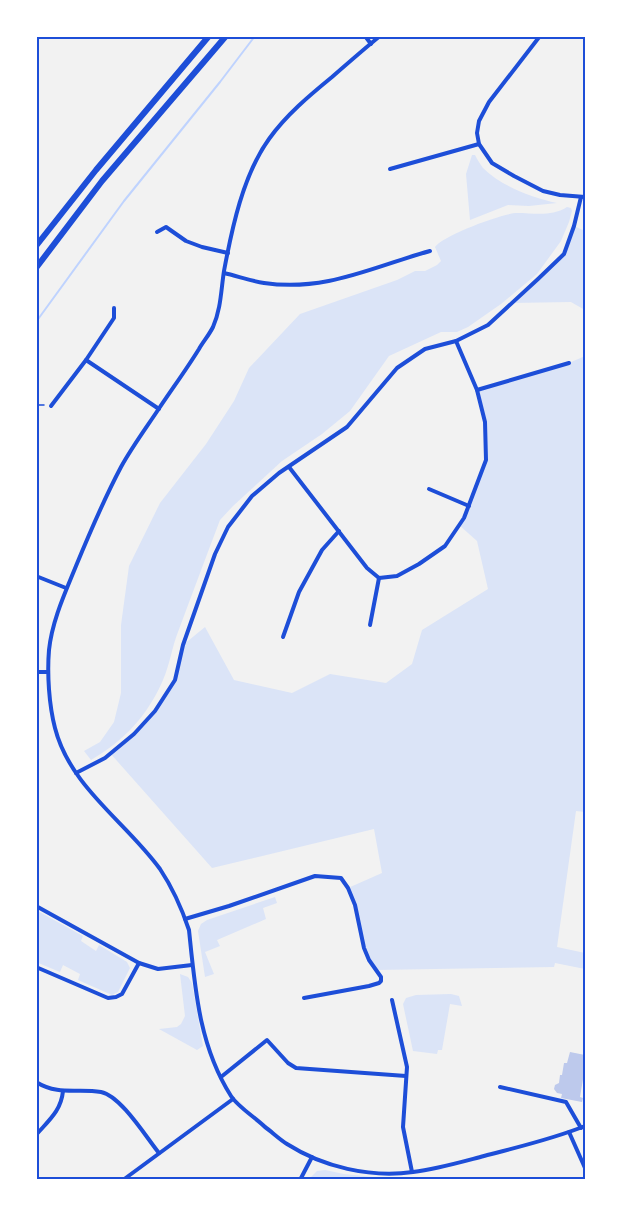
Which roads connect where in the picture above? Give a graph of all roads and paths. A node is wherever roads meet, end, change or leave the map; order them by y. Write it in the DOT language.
graph roads {
  1 [pos="209,36"];
  2 [pos="226,36"];
  3 [pos="365,36"];
  4 [pos="380,36"];
  5 [pos="540,36"];
  6 [pos="371,44"];
  7 [pos="479,144"];
  8 [pos="390,169"];
  9 [pos="583,197"];
  10 [pos="157,232"];
  11 [pos="36,246"];
  12 [pos="430,251"];
  13 [pos="228,253"];
  14 [pos="36,268"];
  15 [pos="224,273"];
  16 [pos="114,308"];
  17 [pos="456,341"];
  18 [pos="86,360"];
  19 [pos="569,363"];
  20 [pos="477,390"];
  21 [pos="36,405"];
  22 [pos="51,406"];
  23 [pos="159,409"];
  24 [pos="289,467"];
  25 [pos="429,489"];
  26 [pos="469,506"];
  27 [pos="339,531"];
  28 [pos="36,576"];
  29 [pos="379,578"];
  30 [pos="66,588"];
  31 [pos="370,625"];
  32 [pos="283,637"];
  33 [pos="36,672"];
  34 [pos="48,672"];
  35 [pos="76,772"];
  36 [pos="36,906"];
  37 [pos="185,919"];
  38 [pos="139,963"];
  39 [pos="192,965"];
  40 [pos="36,967"];
  41 [pos="304,998"];
  42 [pos="392,999"];
  43 [pos="406,1076"];
  44 [pos="221,1077"];
  45 [pos="36,1082"];
  46 [pos="500,1087"];
  47 [pos="63,1090"];
  48 [pos="233,1099"];
  49 [pos="583,1127"];
  50 [pos="569,1132"];
  51 [pos="36,1135"];
  52 [pos="159,1153"];
  53 [pos="312,1157"];
  54 [pos="585,1168"];
  55 [pos="412,1172"];
  56 [pos="123,1180"];
  57 [pos="300,1180"];
  1 -- 11 [label="main road"];
  2 -- 14 [label="main road"];
  3 -- 6 [label="street"];
  4 -- 6 [label="street"];
  5 -- 7 [label="street"];
  6 -- 13 [label="street"];
  7 -- 8 [label="street"];
  7 -- 9 [label="street"];
  9 -- 17 [label="street"];
  10 -- 13 [label="street"];
  12 -- 15 [label="street"];
  13 -- 15 [label="street"];
  15 -- 23 [label="street"];
  16 -- 18 [label="street"];
  17 -- 20 [label="street"];
  17 -- 24 [label="street"];
  18 -- 22 [label="street"];
  18 -- 23 [label="street"];
  19 -- 20 [label="street"];
  20 -- 26 [label="street"];
  21 -- 22 [label="path"];
  23 -- 30 [label="street"];
  24 -- 27 [label="street"];
  24 -- 35 [label="street"];
  25 -- 26 [label="street"];
  26 -- 29 [label="street"];
  27 -- 29 [label="street"];
  27 -- 32 [label="street"];
  28 -- 30 [label="street"];
  29 -- 31 [label="street"];
  30 -- 34 [label="street"];
  33 -- 34 [label="street"];
  34 -- 35 [label="street"];
  35 -- 37 [label="street"];
  36 -- 38 [label="street"];
  37 -- 39 [label="street"];
  37 -- 41 [label="street"];
  38 -- 39 [label="street"];
  38 -- 40 [label="street"];
  39 -- 44 [label="street"];
  42 -- 43 [label="street"];
  43 -- 44 [label="street"];
  43 -- 55 [label="street"];
  44 -- 48 [label="street"];
  45 -- 47 [label="street"];
  46 -- 49 [label="street"];
  47 -- 51 [label="street"];
  47 -- 52 [label="street"];
  48 -- 52 [label="street"];
  48 -- 53 [label="street"];
  49 -- 50 [label="street"];
  50 -- 54 [label="street"];
  50 -- 55 [label="street"];
  52 -- 56 [label="street"];
  53 -- 55 [label="street"];
  53 -- 57 [label="street"];
}
